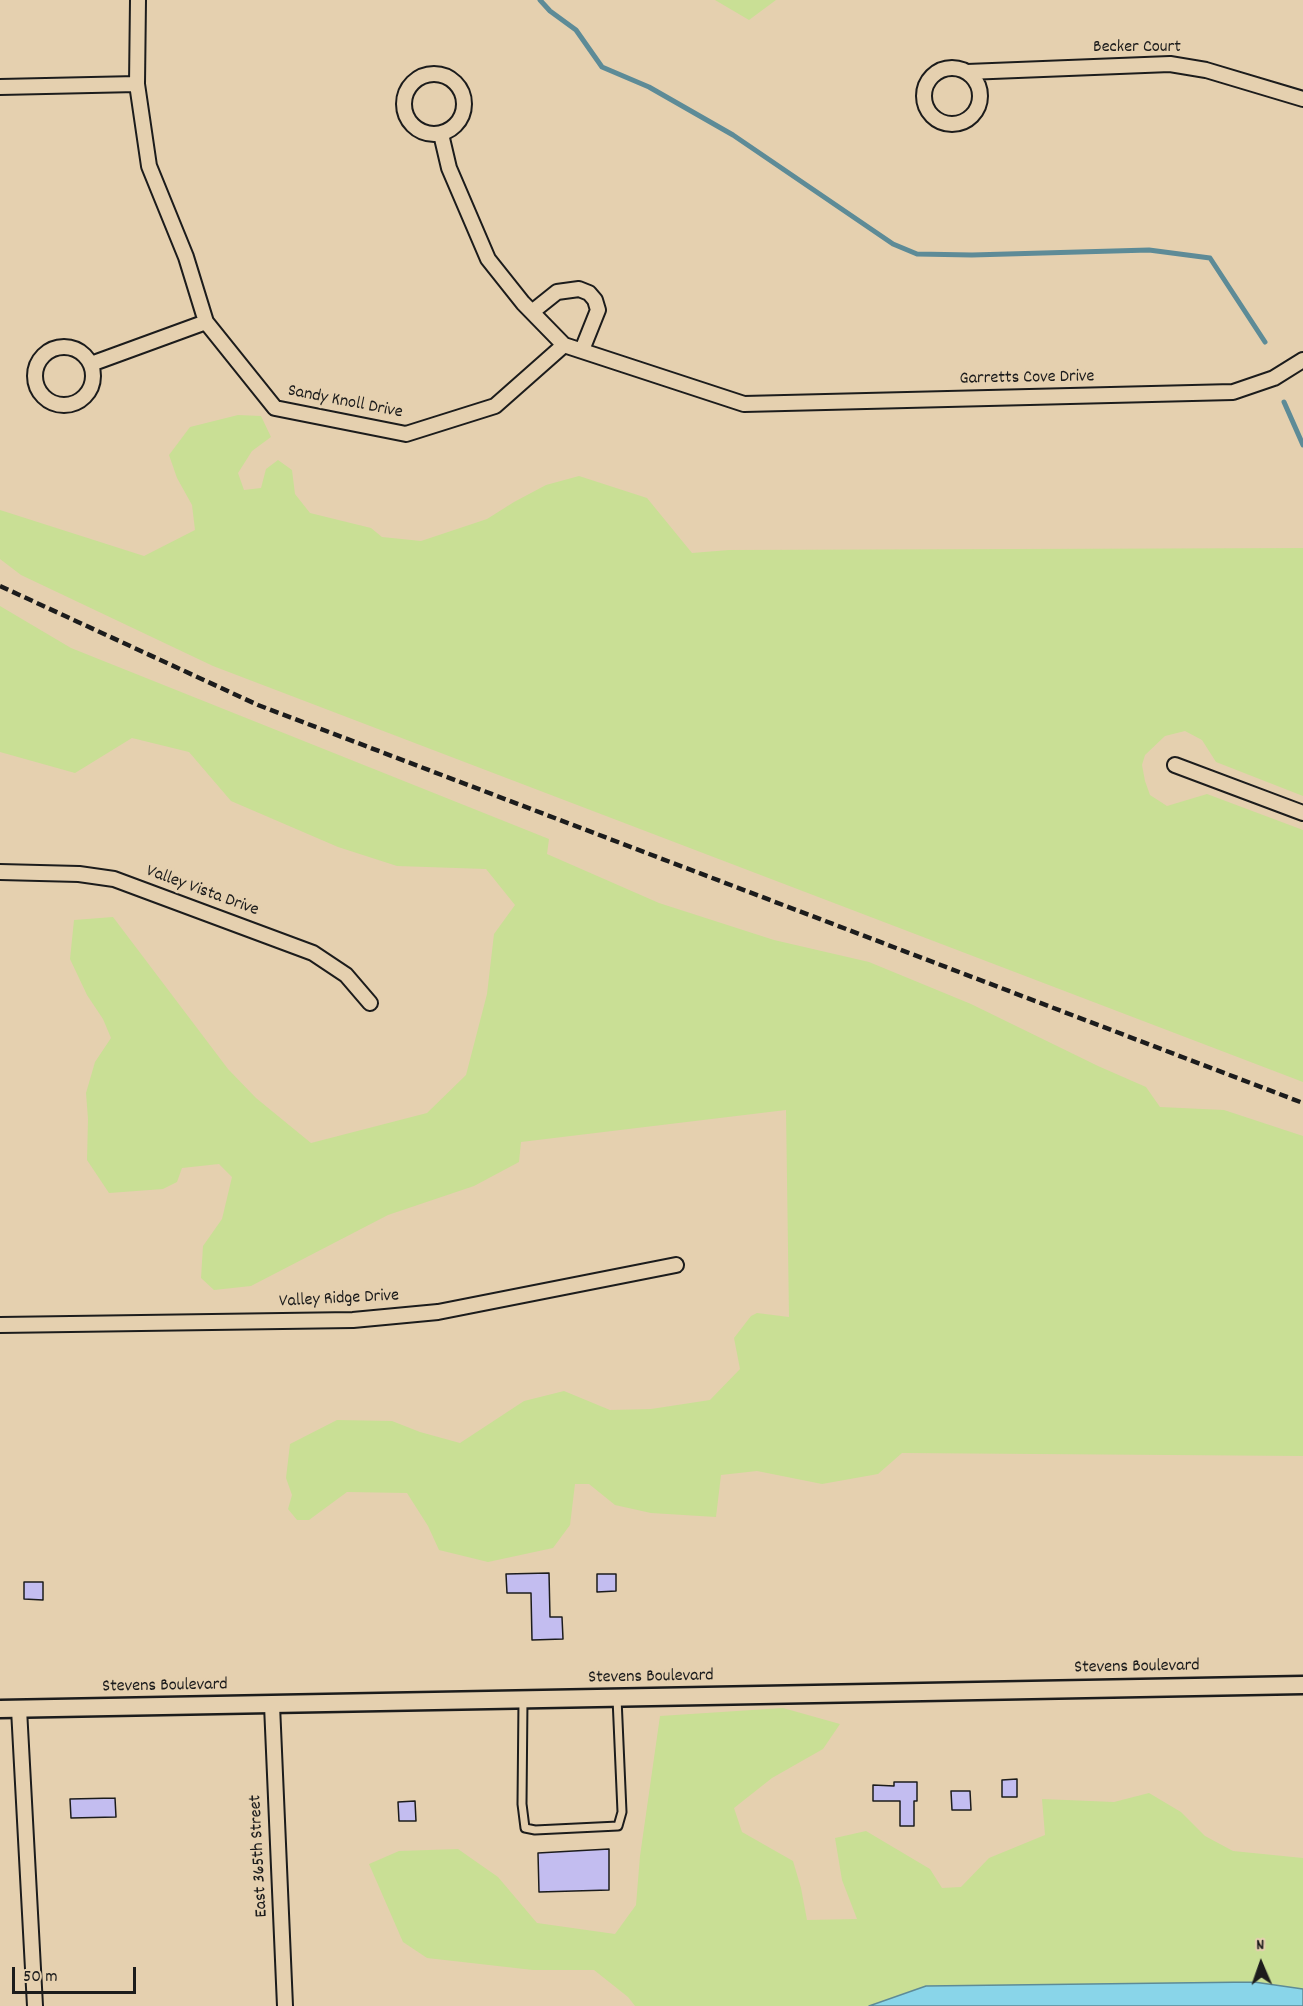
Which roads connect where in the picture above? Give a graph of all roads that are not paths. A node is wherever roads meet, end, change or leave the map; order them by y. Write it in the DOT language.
graph roads {
  1 [pos="138,0"];
  2 [pos="967,72"];
  3 [pos="137,84"];
  4 [pos="0,87"];
  5 [pos="1303,99"];
  6 [pos="441,134"];
  7 [pos="532,312"];
  8 [pos="206,322"];
  9 [pos="564,345"];
  10 [pos="582,350"];
  11 [pos="1303,360"];
  12 [pos="91,364"];
  13 [pos="1175,765"];
  14 [pos="1303,813"];
  15 [pos="0,872"];
  16 [pos="370,1003"];
  17 [pos="676,1265"];
  18 [pos="0,1325"];
  19 [pos="1303,1685"];
  20 [pos="617,1698"];
  21 [pos="523,1700"];
  22 [pos="272,1704"];
  23 [pos="0,1709"];
  24 [pos="19,1710"];
  25 [pos="35,2006"];
  26 [pos="285,2006"];
  1 -- 3 [label="street, Sandy Knoll Drive"];
  2 -- 2 [label="street, Becker Court"];
  2 -- 5 [label="street, Becker Court"];
  3 -- 4 [label="street"];
  3 -- 8 [label="street, Sandy Knoll Drive"];
  6 -- 6 [label="street"];
  6 -- 7 [label="street"];
  7 -- 9 [label="street"];
  7 -- 10 [label="street"];
  8 -- 9 [label="street, Sandy Knoll Drive"];
  8 -- 12 [label="street"];
  9 -- 10 [label="street"];
  10 -- 11 [label="street, Garretts Cove Drive"];
  12 -- 12 [label="street"];
  13 -- 14 [label="street"];
  15 -- 16 [label="street, Valley Vista Drive"];
  17 -- 18 [label="street, Valley Ridge Drive"];
  19 -- 20 [label="street, Stevens Boulevard"];
  20 -- 21 [label="street, Stevens Boulevard"];
  20 -- 21 [label="lane"];
  21 -- 22 [label="street, Stevens Boulevard"];
  22 -- 24 [label="street, Stevens Boulevard"];
  22 -- 26 [label="street, East 365th Street"];
  23 -- 24 [label="street, Stevens Boulevard"];
  24 -- 25 [label="street"];
}
